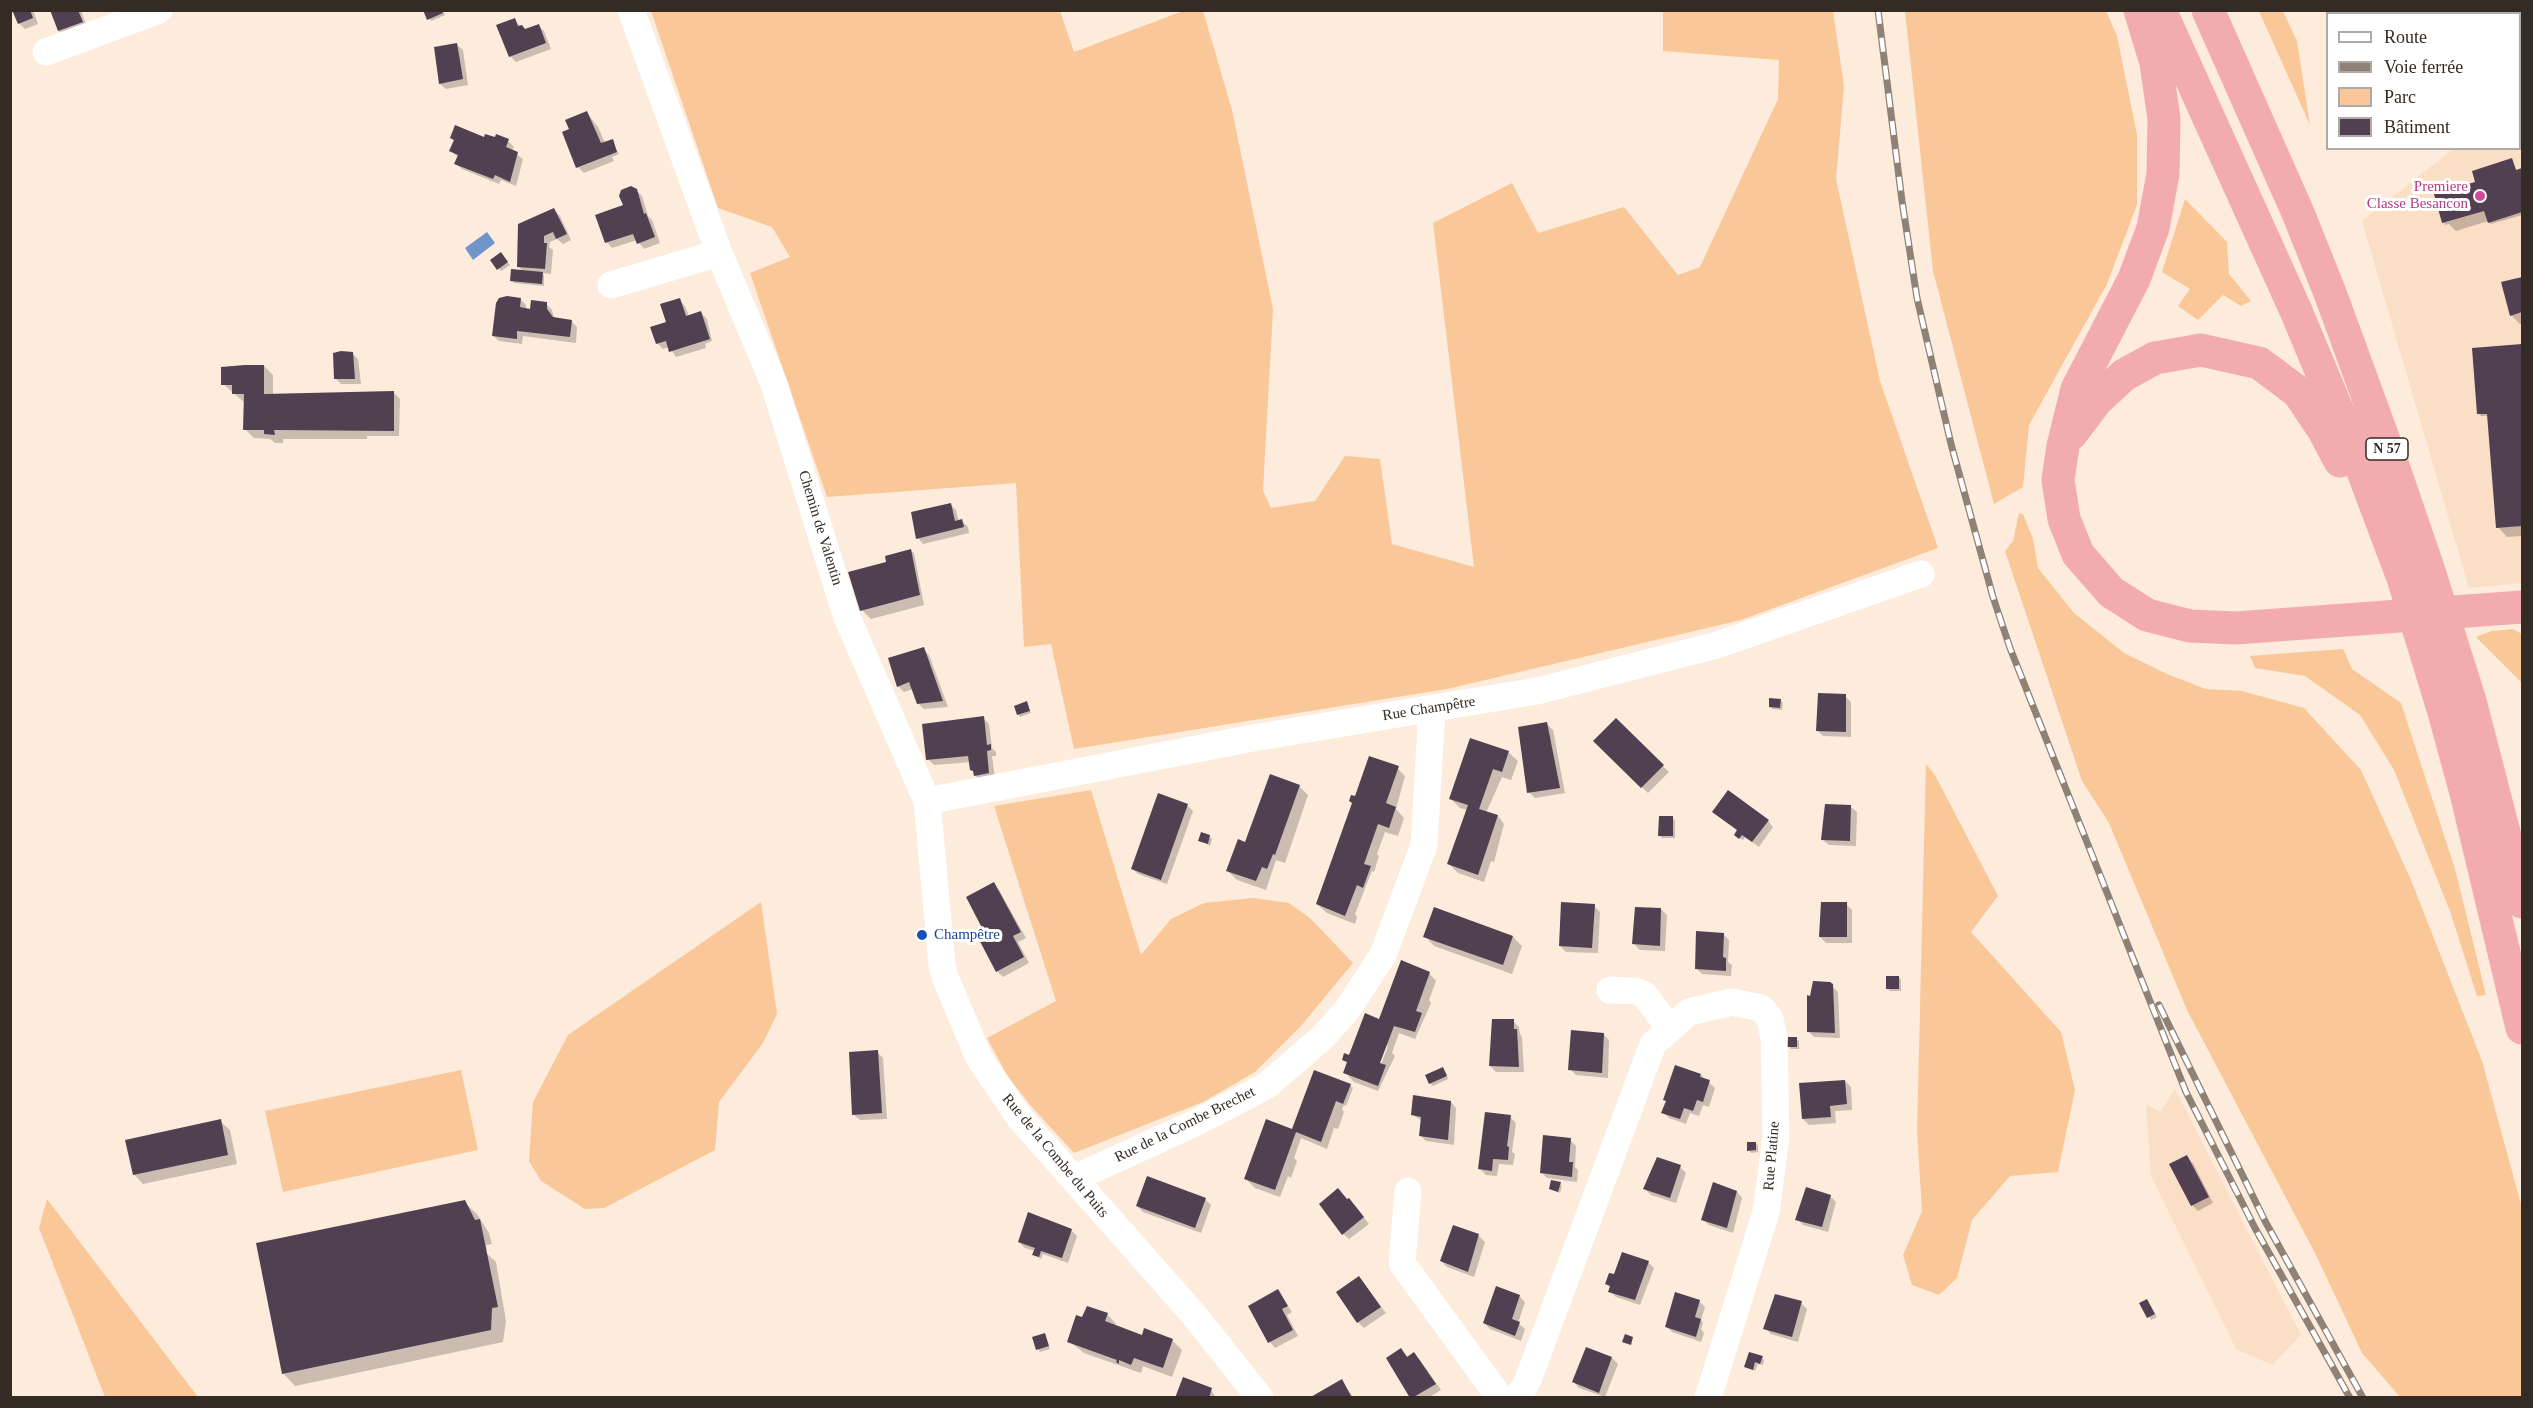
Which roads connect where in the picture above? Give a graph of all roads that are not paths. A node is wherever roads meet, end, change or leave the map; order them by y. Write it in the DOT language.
graph roads {
  1 [pos="159,10"];
  2 [pos="631,10"];
  3 [pos="2140,10"];
  4 [pos="2160,10"];
  5 [pos="2208,10"];
  6 [pos="46,52"];
  7 [pos="719,253"];
  8 [pos="611,285"];
  9 [pos="2063,446"];
  10 [pos="1921,574"];
  11 [pos="2403,578"];
  12 [pos="2523,607"];
  13 [pos="1432,709"];
  14 [pos="927,801"];
  15 [pos="2523,902"];
  16 [pos="1610,990"];
  17 [pos="2523,1028"];
  18 [pos="1670,1029"];
  19 [pos="1075,1181"];
  20 [pos="1408,1191"];
  21 [pos="1260,1398"];
  22 [pos="1500,1398"];
  23 [pos="1518,1398"];
  24 [pos="1708,1398"];
  1 -- 6 [label="street"];
  2 -- 7 [label="street, Chemin de Valentin"];
  3 -- 9 [label="highway"];
  4 -- 11 [label="highway, N 57"];
  5 -- 15 [label="highway, N 57"];
  7 -- 8 [label="street"];
  7 -- 14 [label="street, Chemin de Valentin"];
  9 -- 11 [label="highway"];
  9 -- 12 [label="highway"];
  10 -- 13 [label="street, Rue Champêtre"];
  11 -- 17 [label="highway, N 57"];
  13 -- 14 [label="street, Rue Champêtre"];
  13 -- 19 [label="street, Rue de la Combe Brechet"];
  14 -- 19 [label="street, Rue de la Combe du Puits"];
  16 -- 18 [label="street"];
  18 -- 23 [label="street, Rue Platine"];
  18 -- 24 [label="street, Rue Platine"];
  19 -- 21 [label="street, Rue de la Combe du Puits"];
  20 -- 22 [label="street"];
}
